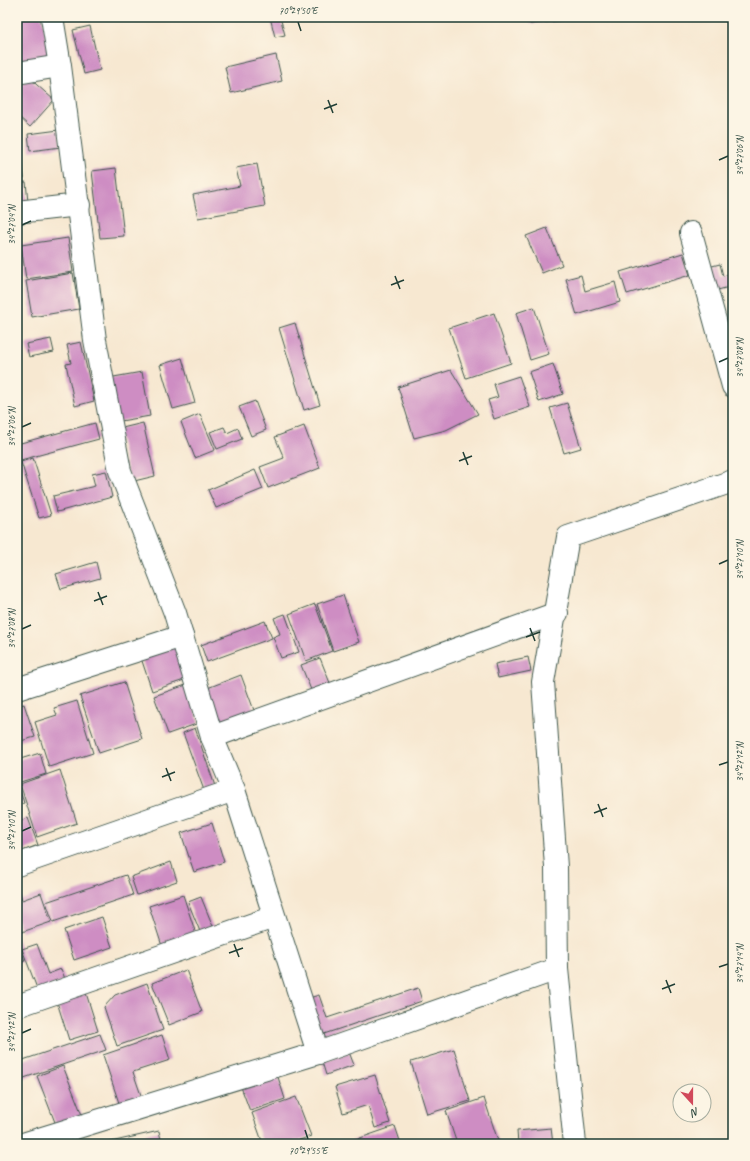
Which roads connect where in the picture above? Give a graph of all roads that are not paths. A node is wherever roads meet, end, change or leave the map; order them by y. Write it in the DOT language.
graph roads {
  1 [pos="52,17"];
  2 [pos="60,66"];
  3 [pos="17,73"];
  4 [pos="79,205"];
  5 [pos="17,212"];
  6 [pos="691,233"];
  7 [pos="733,386"];
  8 [pos="733,481"];
  9 [pos="556,613"];
  10 [pos="182,636"];
  11 [pos="17,689"];
  12 [pos="212,737"];
  13 [pos="234,790"];
  14 [pos="17,865"];
  15 [pos="274,917"];
  16 [pos="557,968"];
  17 [pos="17,1006"];
  18 [pos="318,1053"];
  19 [pos="23,1144"];
  20 [pos="575,1144"];
  1 -- 2 [label="street"];
  2 -- 3 [label="street"];
  2 -- 4 [label="street"];
  4 -- 5 [label="street"];
  4 -- 10 [label="street"];
  6 -- 7 [label="street"];
  8 -- 9 [label="street"];
  9 -- 12 [label="street"];
  9 -- 16 [label="street"];
  10 -- 11 [label="street"];
  10 -- 12 [label="street"];
  12 -- 13 [label="street"];
  13 -- 14 [label="street"];
  13 -- 15 [label="street"];
  15 -- 17 [label="street"];
  15 -- 18 [label="street"];
  16 -- 18 [label="street"];
  16 -- 20 [label="street"];
  18 -- 19 [label="street"];
}
